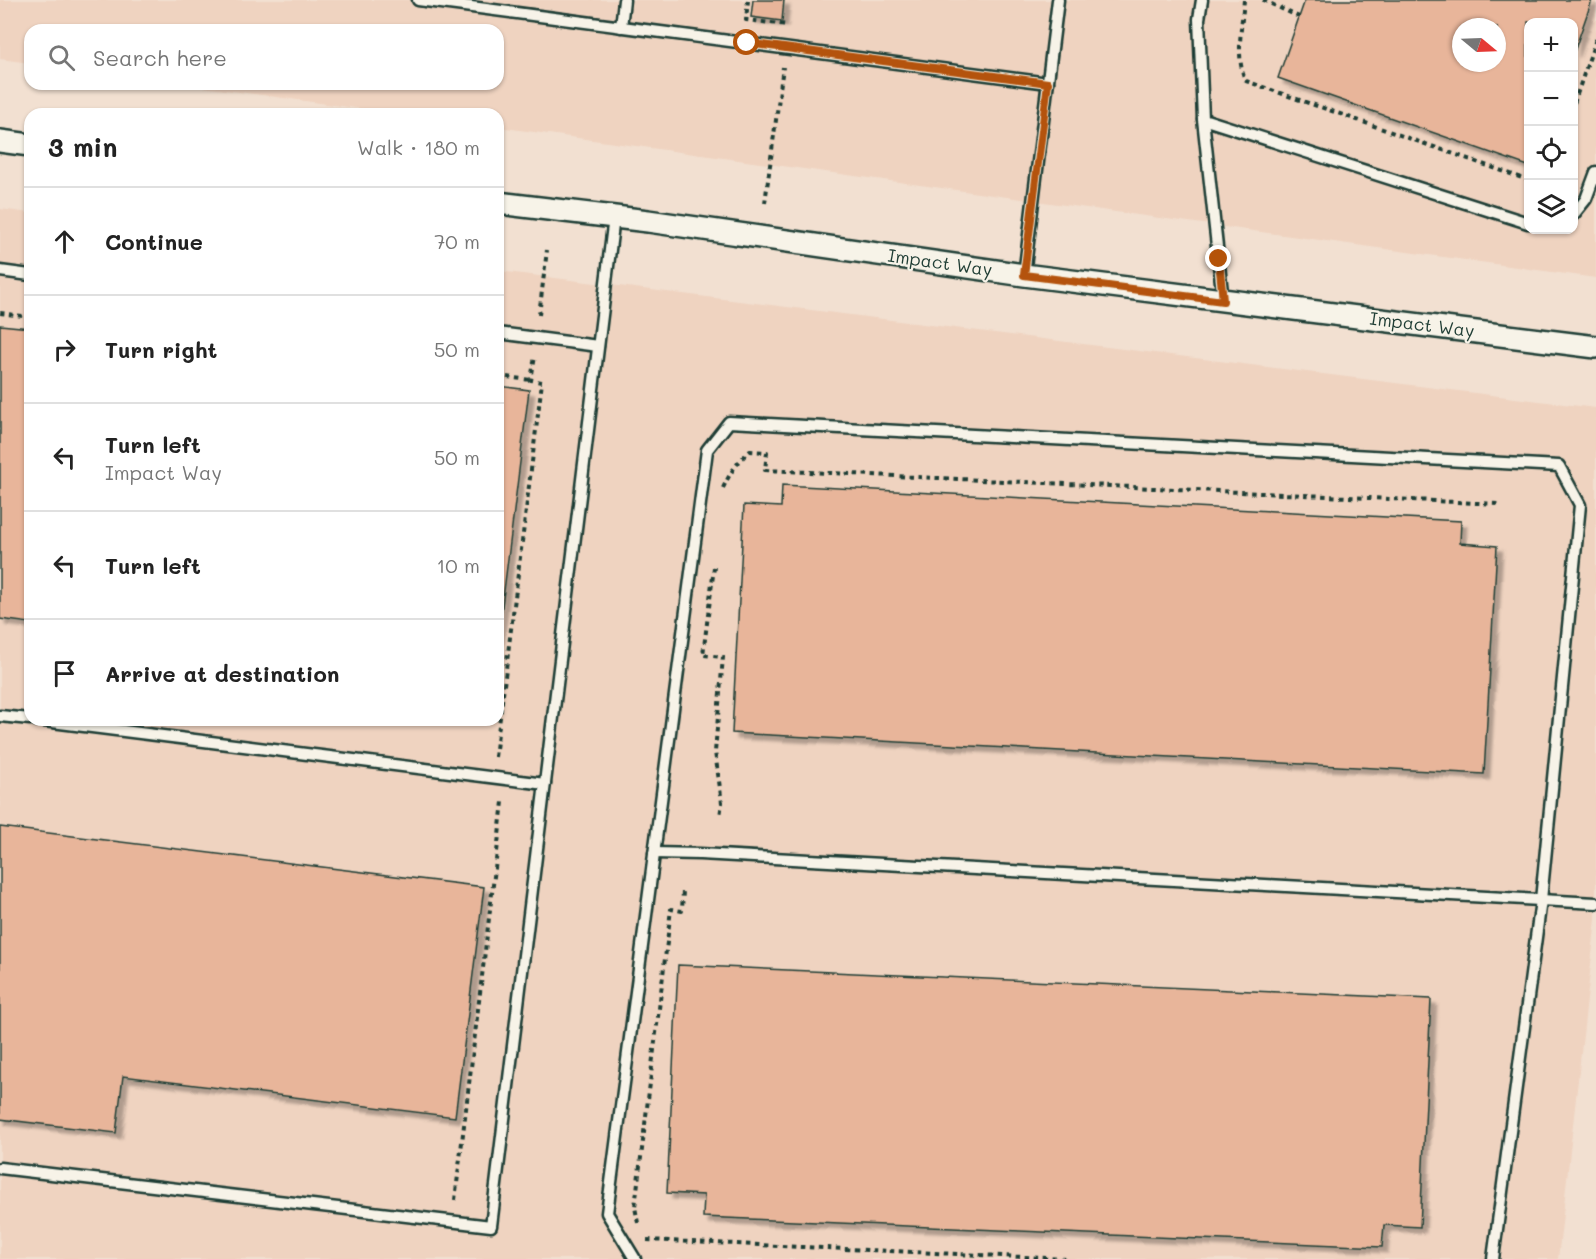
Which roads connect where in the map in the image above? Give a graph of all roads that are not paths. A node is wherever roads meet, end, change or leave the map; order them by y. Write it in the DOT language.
graph roads {
  1 [pos="418,0"];
  2 [pos="624,0"];
  3 [pos="1058,0"];
  4 [pos="1202,0"];
  5 [pos="621,27"];
  6 [pos="1048,83"];
  7 [pos="1203,118"];
  8 [pos="0,141"];
  9 [pos="24,144"];
  10 [pos="1596,172"];
  11 [pos="504,204"];
  12 [pos="1578,209"];
  13 [pos="614,217"];
  14 [pos="1524,222"];
  15 [pos="0,271"];
  16 [pos="24,273"];
  17 [pos="1024,275"];
  18 [pos="1223,301"];
  19 [pos="504,334"];
  20 [pos="598,346"];
  21 [pos="1596,347"];
  22 [pos="0,716"];
  23 [pos="24,718"];
  24 [pos="84,726"];
  25 [pos="545,784"];
  26 [pos="654,853"];
  27 [pos="1541,900"];
  28 [pos="1596,903"];
  29 [pos="0,1168"];
  30 [pos="634,1259"];
  31 [pos="1493,1259"];
  1 -- 5 [label="lane"];
  2 -- 5 [label="lane"];
  3 -- 6 [label="lane"];
  4 -- 7 [label="lane"];
  5 -- 6 [label="lane"];
  6 -- 17 [label="lane"];
  7 -- 14 [label="lane"];
  7 -- 18 [label="lane"];
  8 -- 9 [label="street"];
  10 -- 12 [label="lane"];
  11 -- 13 [label="street, Impact Way"];
  13 -- 17 [label="street, Impact Way"];
  13 -- 20 [label="lane"];
  15 -- 16 [label="lane"];
  17 -- 18 [label="street, Impact Way"];
  18 -- 21 [label="street, Impact Way"];
  19 -- 20 [label="lane"];
  20 -- 25 [label="lane"];
  22 -- 23 [label="lane"];
  24 -- 25 [label="lane"];
  25 -- 29 [label="lane"];
  26 -- 27 [label="lane"];
  26 -- 27 [label="lane"];
  26 -- 30 [label="lane"];
  27 -- 28 [label="lane"];
  27 -- 31 [label="lane"];
}
